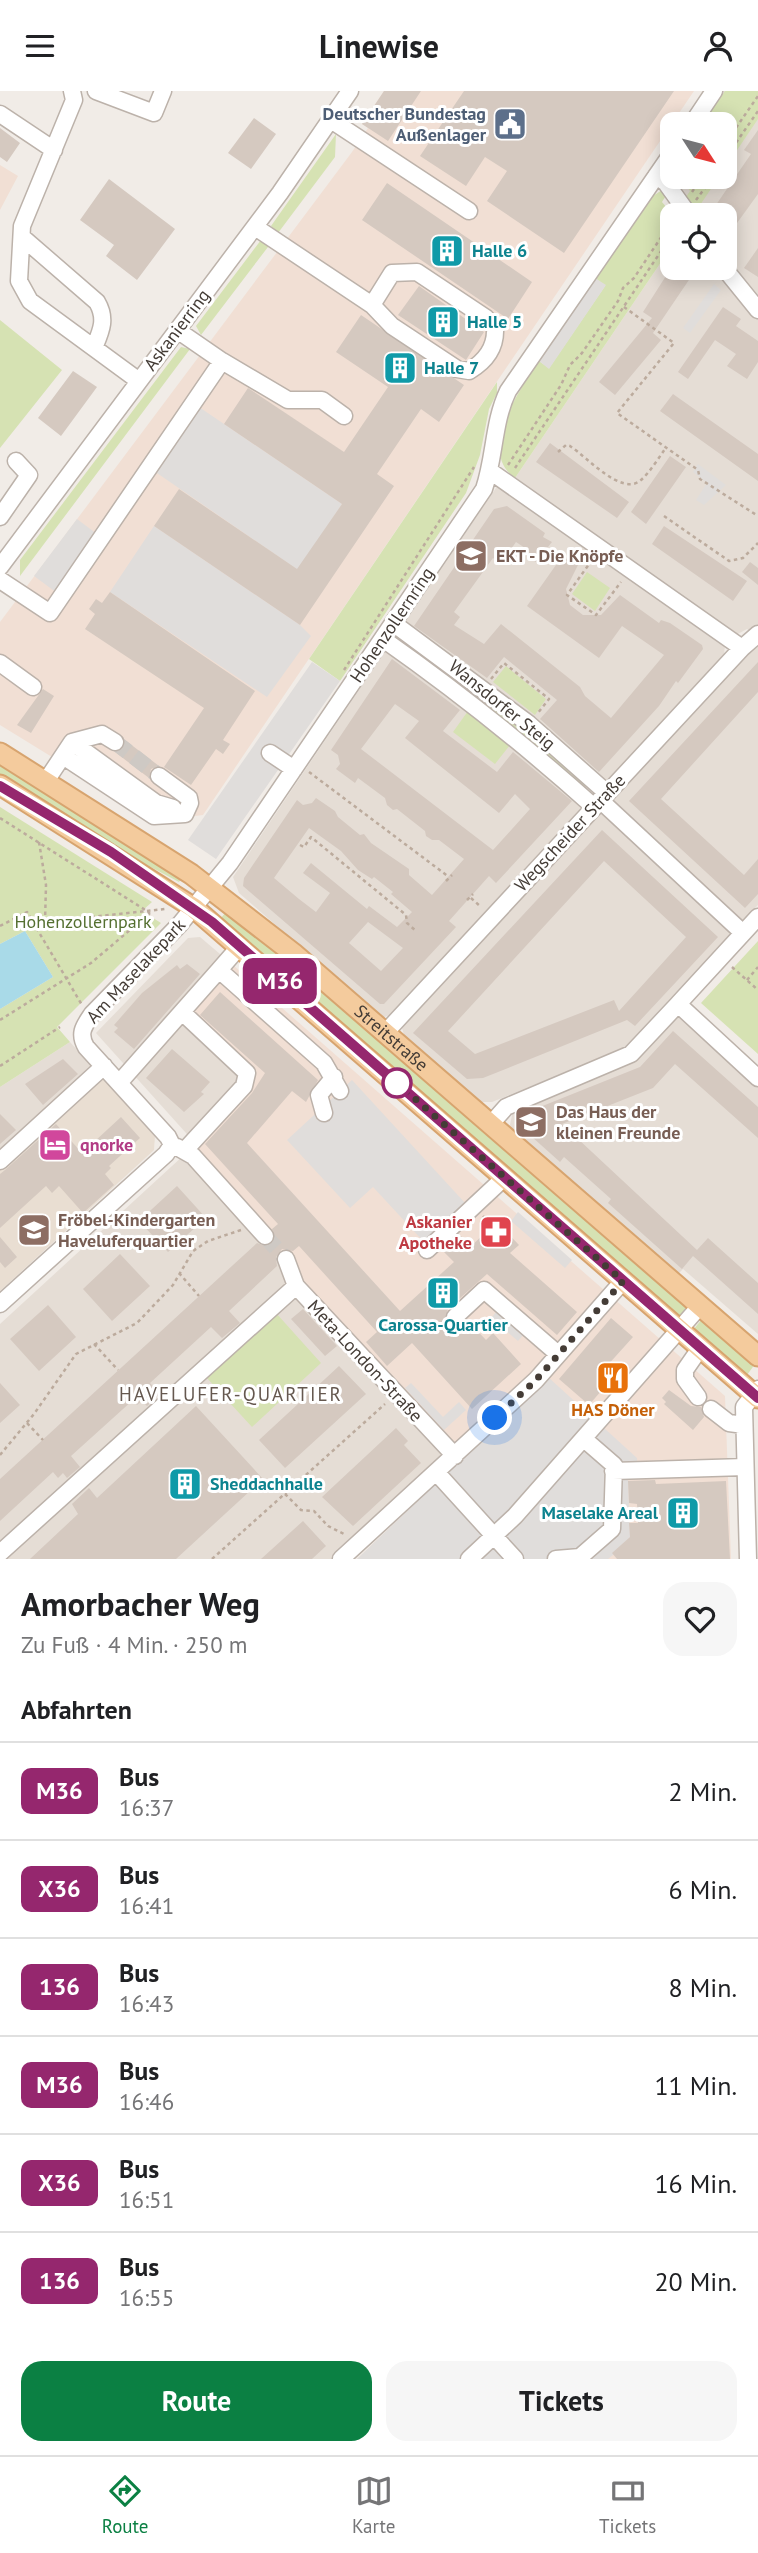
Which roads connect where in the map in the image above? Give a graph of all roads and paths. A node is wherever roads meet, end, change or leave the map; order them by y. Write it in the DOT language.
graph roads {
  1 [pos="72,91"];
  2 [pos="96,91"];
  3 [pos="163,91"];
  4 [pos="350,91"];
  5 [pos="714,91"];
  6 [pos="758,96"];
  7 [pos="758,111"];
  8 [pos="700,112"];
  9 [pos="0,114"];
  10 [pos="331,120"];
  11 [pos="737,126"];
  12 [pos="737,141"];
  13 [pos="54,150"];
  14 [pos="660,170"];
  15 [pos="656,176"];
  16 [pos="680,203"];
  17 [pos="469,211"];
  18 [pos="255,227"];
  19 [pos="22,237"];
  20 [pos="660,239"];
  21 [pos="660,253"];
  22 [pos="734,280"];
  23 [pos="372,305"];
  24 [pos="624,307"];
  25 [pos="758,310"];
  26 [pos="177,330"];
  27 [pos="94,348"];
  28 [pos="222,361"];
  29 [pos="139,381"];
  30 [pos="344,416"];
  31 [pos="665,449"];
  32 [pos="558,452"];
  33 [pos="16,461"];
  34 [pos="515,468"];
  35 [pos="495,474"];
  36 [pos="664,516"];
  37 [pos="758,516"];
  38 [pos="0,517"];
  39 [pos="758,543"];
  40 [pos="592,560"];
  41 [pos="0,567"];
  42 [pos="0,580"];
  43 [pos="621,580"];
  44 [pos="393,623"];
  45 [pos="758,634"];
  46 [pos="383,639"];
  47 [pos="742,648"];
  48 [pos="0,663"];
  49 [pos="489,682"];
  50 [pos="33,687"];
  51 [pos="534,718"];
  52 [pos="115,742"];
  53 [pos="67,749"];
  54 [pos="0,753"];
  55 [pos="270,753"];
  56 [pos="301,771"];
  57 [pos="159,776"];
  58 [pos="46,781"];
  59 [pos="0,785"];
  60 [pos="600,800"];
  61 [pos="173,809"];
  62 [pos="0,818"];
  63 [pos="39,842"];
  64 [pos="300,845"];
  65 [pos="449,878"];
  66 [pos="210,888"];
  67 [pos="470,897"];
  68 [pos="481,907"];
  69 [pos="194,908"];
  70 [pos="165,909"];
  71 [pos="150,913"];
  72 [pos="758,917"];
  73 [pos="46,922"];
  74 [pos="0,926"];
  75 [pos="37,927"];
  76 [pos="416,931"];
  77 [pos="743,933"];
  78 [pos="240,946"];
  79 [pos="729,964"];
  80 [pos="758,967"];
  81 [pos="219,970"];
  82 [pos="68,978"];
  83 [pos="747,980"];
  84 [pos="758,990"];
  85 [pos="678,1004"];
  86 [pos="82,1005"];
  87 [pos="182,1012"];
  88 [pos="0,1020"];
  89 [pos="60,1027"];
  90 [pos="384,1033"];
  91 [pos="0,1066"];
  92 [pos="104,1066"];
  93 [pos="758,1079"];
  94 [pos="119,1083"];
  95 [pos="324,1113"];
  96 [pos="490,1125"];
  97 [pos="179,1147"];
  98 [pos="0,1161"];
  99 [pos="504,1178"];
  100 [pos="485,1218"];
  101 [pos="251,1221"];
  102 [pos="492,1226"];
  103 [pos="265,1236"];
  104 [pos="427,1250"];
  105 [pos="286,1259"];
  106 [pos="179,1273"];
  107 [pos="623,1281"];
  108 [pos="296,1286"];
  109 [pos="199,1296"];
  110 [pos="0,1304"];
  111 [pos="700,1306"];
  112 [pos="455,1317"];
  113 [pos="679,1329"];
  114 [pos="94,1344"];
  115 [pos="701,1347"];
  116 [pos="558,1354"];
  117 [pos="758,1356"];
  118 [pos="118,1370"];
  119 [pos="395,1394"];
  120 [pos="756,1394"];
  121 [pos="698,1397"];
  122 [pos="711,1409"];
  123 [pos="27,1423"];
  124 [pos="744,1425"];
  125 [pos="584,1439"];
  126 [pos="43,1440"];
  127 [pos="0,1455"];
  128 [pos="454,1456"];
  129 [pos="745,1467"];
  130 [pos="613,1471"];
  131 [pos="436,1472"];
  132 [pos="285,1494"];
  133 [pos="494,1536"];
  134 [pos="355,1545"];
  135 [pos="0,1553"];
  136 [pos="212,1559"];
  137 [pos="341,1559"];
  138 [pos="469,1559"];
  139 [pos="515,1559"];
  140 [pos="556,1559"];
  141 [pos="748,1559"];
  1 -- 13 [label="street"];
  2 -- 3 [label="street"];
  4 -- 10 [label="street, Askanierring"];
  5 -- 8 [label="street"];
  6 -- 11 [label="path"];
  7 -- 12 [label="path"];
  9 -- 13 [label="street"];
  10 -- 17 [label="street"];
  10 -- 18 [label="street, Askanierring"];
  13 -- 19 [label="street"];
  14 -- 15 [label="street, Hohenzollernring"];
  15 -- 16 [label="street"];
  15 -- 35 [label="street, Hohenzollernring"];
  18 -- 23 [label="street"];
  18 -- 26 [label="street, Askanierring"];
  19 -- 27 [label="street"];
  19 -- 27 [label="street"];
  20 -- 35 [label="path"];
  21 -- 24 [label="path"];
  22 -- 25 [label="street"];
  23 -- 23 [label="street"];
  24 -- 31 [label="path"];
  24 -- 34 [label="path"];
  26 -- 28 [label="street"];
  26 -- 29 [label="street, Askanierring"];
  27 -- 29 [label="street"];
  28 -- 30 [label="street"];
  28 -- 42 [label="street"];
  29 -- 41 [label="street, Askanierring"];
  31 -- 32 [label="path"];
  31 -- 37 [label="path"];
  33 -- 38 [label="street"];
  35 -- 44 [label="street, Hohenzollernring"];
  35 -- 47 [label="street"];
  36 -- 39 [label="path"];
  40 -- 43 [label="path"];
  44 -- 46 [label="street, Hohenzollernring"];
  44 -- 60 [label="street, Wansdorfer Steig"];
  45 -- 47 [label="street, Wegscheider Straße"];
  46 -- 56 [label="street, Hohenzollernring"];
  46 -- 60 [label="street, Wansdorfer Steig"];
  47 -- 60 [label="street, Wegscheider Straße"];
  48 -- 50 [label="street"];
  49 -- 51 [label="path"];
  52 -- 53 [label="street"];
  53 -- 57 [label="street"];
  53 -- 58 [label="street"];
  53 -- 61 [label="street"];
  54 -- 58 [label="main road, Streitstraße"];
  55 -- 56 [label="street"];
  56 -- 65 [label="path"];
  56 -- 66 [label="street, Hohenzollernring"];
  58 -- 66 [label="main road, Streitstraße"];
  59 -- 69 [label="main road, Streitstraße"];
  60 -- 77 [label="street, Wansdorfer Steig"];
  60 -- 90 [label="street, Wegscheider Straße"];
  62 -- 63 [label="path"];
  63 -- 71 [label="path"];
  63 -- 73 [label="path"];
  64 -- 76 [label="path"];
  66 -- 69 [label="street, Hohenzollernring"];
  66 -- 90 [label="main road, Streitstraße"];
  67 -- 68 [label="path"];
  69 -- 78 [label="main road, Streitstraße"];
  69 -- 92 [label="street, Am Maselakepark"];
  70 -- 71 [label="path"];
  71 -- 73 [label="path"];
  71 -- 82 [label="path"];
  72 -- 77 [label="street"];
  73 -- 75 [label="path"];
  74 -- 75 [label="path"];
  75 -- 82 [label="path"];
  77 -- 85 [label="street"];
  78 -- 81 [label="street"];
  78 -- 99 [label="main road, Streitstraße"];
  79 -- 83 [label="path"];
  80 -- 83 [label="path"];
  81 -- 87 [label="street"];
  81 -- 95 [label="street"];
  82 -- 86 [label="path"];
  82 -- 88 [label="path"];
  83 -- 84 [label="path"];
  85 -- 93 [label="street"];
  85 -- 96 [label="street"];
  87 -- 94 [label="street"];
  87 -- 97 [label="street"];
  89 -- 91 [label="path"];
  90 -- 96 [label="main road, Streitstraße"];
  92 -- 94 [label="street, Am Maselakepark"];
  92 -- 98 [label="street"];
  94 -- 97 [label="street, Am Maselakepark"];
  96 -- 111 [label="main road, Streitstraße"];
  97 -- 101 [label="street"];
  97 -- 110 [label="street"];
  99 -- 104 [label="street"];
  99 -- 107 [label="main road, Streitstraße"];
  100 -- 102 [label="path"];
  101 -- 103 [label="street"];
  101 -- 106 [label="path"];
  105 -- 108 [label="street, Meta-London-Straße"];
  106 -- 109 [label="path"];
  106 -- 114 [label="path"];
  107 -- 113 [label="main road, Streitstraße"];
  107 -- 116 [label="street"];
  108 -- 119 [label="street, Meta-London-Straße"];
  108 -- 135 [label="street"];
  111 -- 113 [label="street"];
  111 -- 117 [label="main road, Streitstraße"];
  112 -- 116 [label="street"];
  113 -- 115 [label="main road, Streitstraße"];
  113 -- 125 [label="street"];
  114 -- 118 [label="path"];
  114 -- 123 [label="path"];
  115 -- 120 [label="main road, Streitstraße"];
  115 -- 121 [label="street"];
  116 -- 128 [label="street"];
  119 -- 128 [label="street, Meta-London-Straße"];
  119 -- 132 [label="path"];
  120 -- 124 [label="street"];
  122 -- 124 [label="street"];
  123 -- 126 [label="path"];
  123 -- 127 [label="path"];
  124 -- 129 [label="street"];
  125 -- 130 [label="street"];
  125 -- 133 [label="street"];
  128 -- 131 [label="street"];
  129 -- 130 [label="street"];
  129 -- 141 [label="street"];
  130 -- 140 [label="street"];
  131 -- 133 [label="street"];
  131 -- 134 [label="street"];
  132 -- 134 [label="path"];
  132 -- 136 [label="path"];
  133 -- 138 [label="street"];
  133 -- 139 [label="street"];
  134 -- 137 [label="street"];
}
